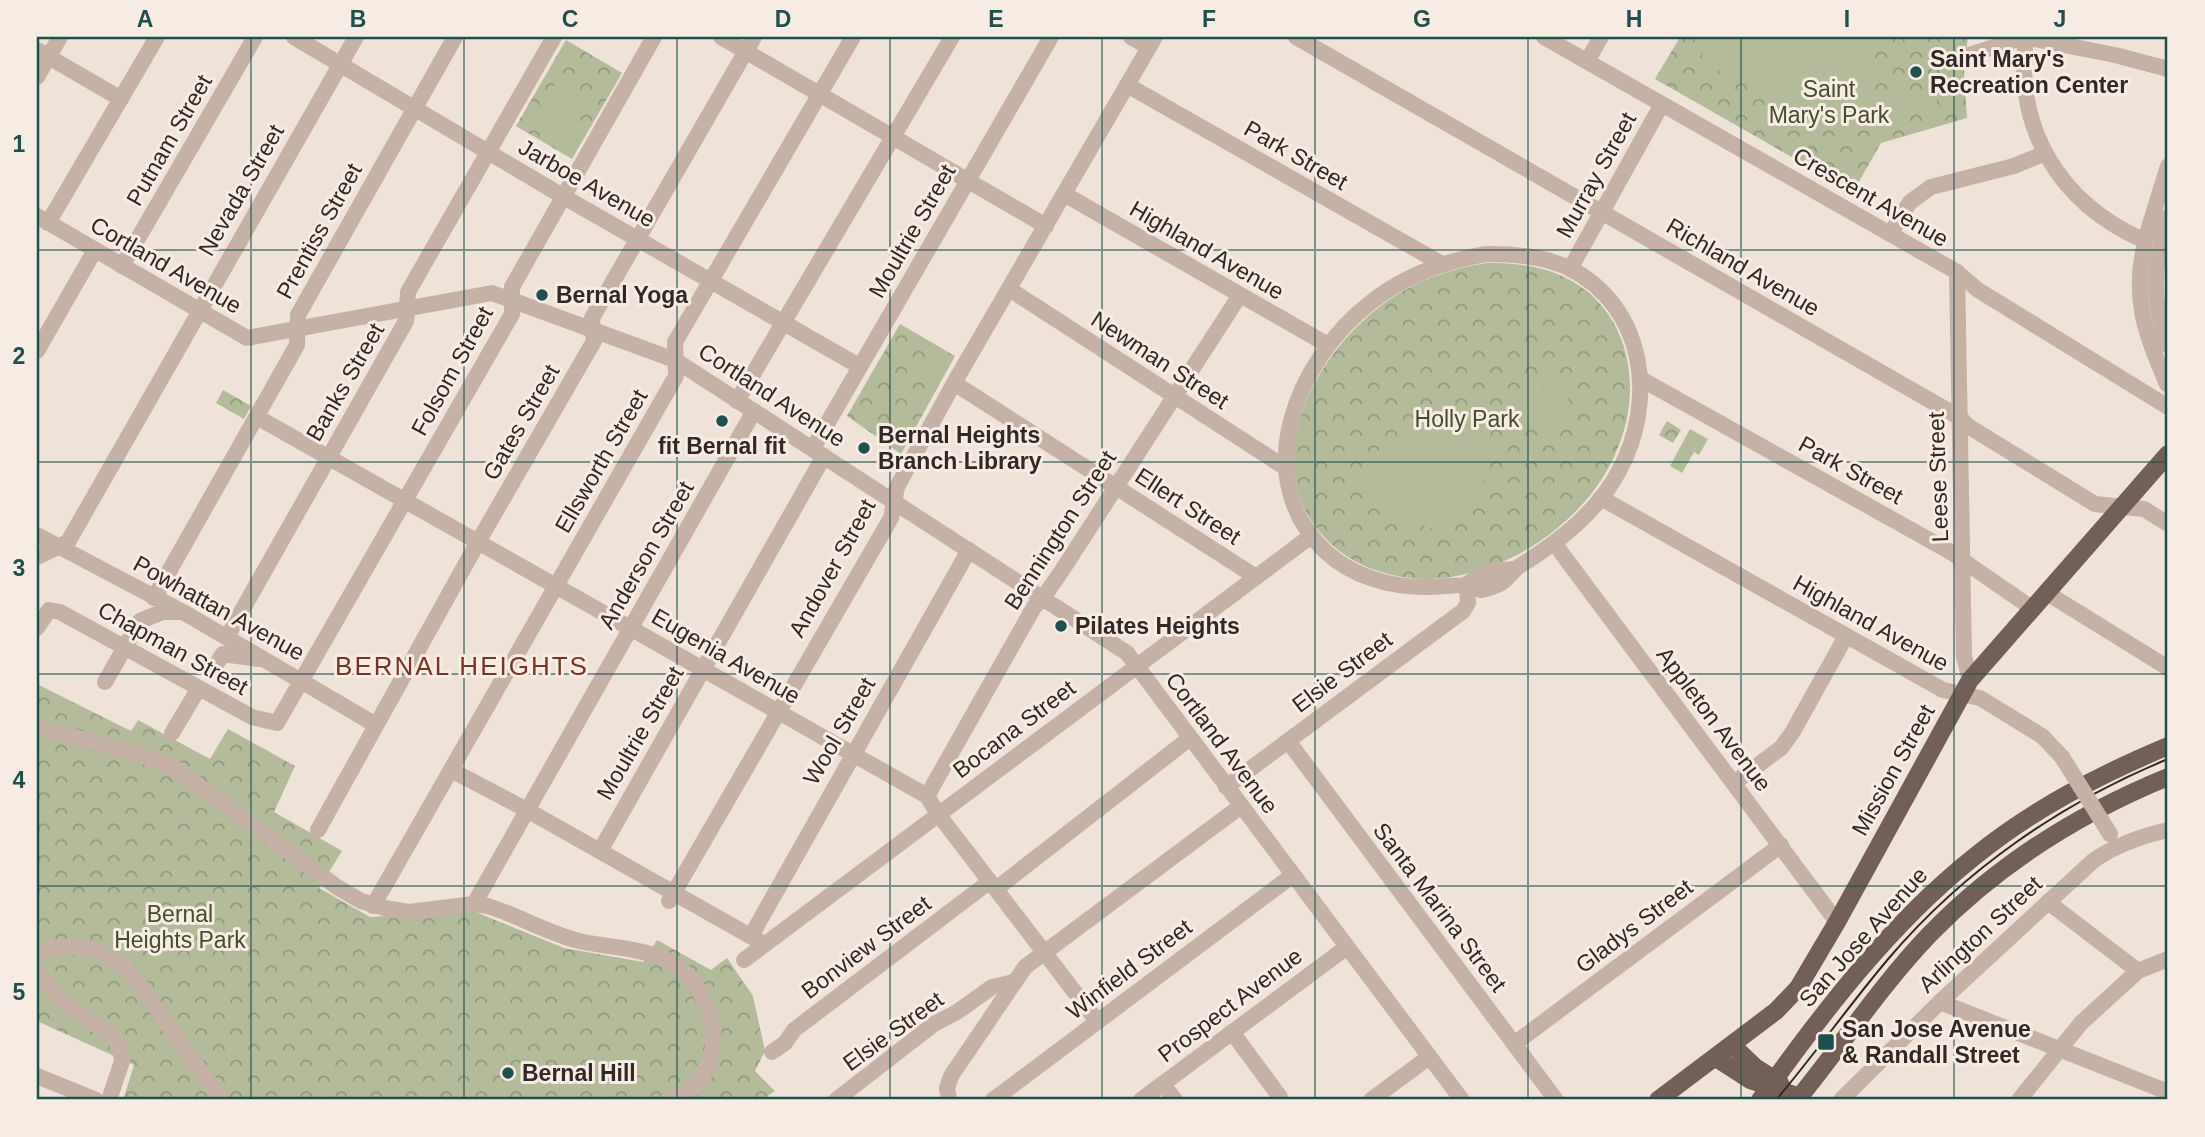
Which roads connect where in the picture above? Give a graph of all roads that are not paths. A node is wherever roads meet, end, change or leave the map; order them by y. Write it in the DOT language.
graph roads {
  1 [pos="60,37"];
  2 [pos="157,37"];
  3 [pos="255,37"];
  4 [pos="293,37"];
  5 [pos="356,37"];
  6 [pos="455,37"];
  7 [pos="554,37"];
  8 [pos="654,37"];
  9 [pos="721,37"];
  10 [pos="853,37"];
  11 [pos="952,37"];
  12 [pos="1051,37"];
  13 [pos="1131,37"];
  14 [pos="1296,37"];
  15 [pos="1544,37"];
  16 [pos="1601,37"];
  17 [pos="2026,38"];
  18 [pos="1152,42"];
  19 [pos="749,44"];
  20 [pos="43,54"];
  21 [pos="1966,56"];
  22 [pos="1587,61"];
  23 [pos="340,65"];
  24 [pos="2168,69"];
  25 [pos="37,77"];
  26 [pos="1127,85"];
  27 [pos="820,94"];
  28 [pos="121,99"];
  29 [pos="1662,104"];
  30 [pos="413,108"];
  31 [pos="894,138"];
  32 [pos="488,152"];
  33 [pos="2045,153"];
  34 [pos="2168,166"];
  35 [pos="968,181"];
  36 [pos="1064,194"];
  37 [pos="564,197"];
  38 [pos="1600,211"];
  39 [pos="2168,217"];
  40 [pos="43,220"];
  41 [pos="1046,226"];
  42 [pos="1890,234"];
  43 [pos="637,238"];
  44 [pos="2155,243"];
  45 [pos="95,250"];
  46 [pos="1442,264"];
  47 [pos="122,266"];
  48 [pos="1570,269"];
  49 [pos="1957,272"];
  50 [pos="712,281"];
  51 [pos="1009,289"];
  52 [pos="1240,295"];
  53 [pos="512,300"];
  54 [pos="407,308"];
  55 [pos="198,310"];
  56 [pos="785,323"];
  57 [pos="296,329"];
  58 [pos="593,330"];
  59 [pos="1328,345"];
  60 [pos="2168,346"];
  61 [pos="37,351"];
  62 [pos="675,360"];
  63 [pos="859,366"];
  64 [pos="1641,379"];
  65 [pos="954,383"];
  66 [pos="2168,383"];
  67 [pos="1175,396"];
  68 [pos="737,401"];
  69 [pos="2163,404"];
  70 [pos="754,411"];
  71 [pos="257,417"];
  72 [pos="1959,417"];
  73 [pos="819,452"];
  74 [pos="2168,454"];
  75 [pos="328,458"];
  76 [pos="1286,468"];
  77 [pos="1116,487"];
  78 [pos="1601,498"];
  79 [pos="405,501"];
  80 [pos="894,501"];
  81 [pos="2121,508"];
  82 [pos="2168,524"];
  83 [pos="37,535"];
  84 [pos="1311,536"];
  85 [pos="478,542"];
  86 [pos="1554,544"];
  87 [pos="60,546"];
  88 [pos="969,550"];
  89 [pos="37,557"];
  90 [pos="1964,562"];
  91 [pos="1256,577"];
  92 [pos="1467,584"];
  93 [pos="556,586"];
  94 [pos="2047,593"];
  95 [pos="154,598"];
  96 [pos="1043,598"];
  97 [pos="2033,609"];
  98 [pos="183,612"];
  99 [pos="37,628"];
  100 [pos="630,628"];
  101 [pos="1846,636"];
  102 [pos="227,637"];
  103 [pos="124,647"];
  104 [pos="269,661"];
  105 [pos="217,663"];
  106 [pos="1137,666"];
  107 [pos="2168,668"];
  108 [pos="703,669"];
  109 [pos="302,680"];
  110 [pos="105,682"];
  111 [pos="1966,687"];
  112 [pos="199,688"];
  113 [pos="777,712"];
  114 [pos="277,723"];
  115 [pos="376,725"];
  116 [pos="37,727"];
  117 [pos="172,733"];
  118 [pos="1190,738"];
  119 [pos="1288,741"];
  120 [pos="2168,746"];
  121 [pos="852,754"];
  122 [pos="450,770"];
  123 [pos="2168,777"];
  124 [pos="1734,783"];
  125 [pos="1226,787"];
  126 [pos="927,796"];
  127 [pos="1241,806"];
  128 [pos="527,810"];
  129 [pos="938,814"];
  130 [pos="318,830"];
  131 [pos="2168,830"];
  132 [pos="2113,840"];
  133 [pos="1781,845"];
  134 [pos="600,851"];
  135 [pos="1293,875"];
  136 [pos="992,885"];
  137 [pos="671,897"];
  138 [pos="2048,902"];
  139 [pos="474,904"];
  140 [pos="373,906"];
  141 [pos="1838,922"];
  142 [pos="758,940"];
  143 [pos="1347,947"];
  144 [pos="1043,952"];
  145 [pos="37,954"];
  146 [pos="2168,959"];
  147 [pos="744,960"];
  148 [pos="2137,971"];
  149 [pos="37,972"];
  150 [pos="1014,982"];
  151 [pos="1940,1002"];
  152 [pos="1097,1021"];
  153 [pos="1232,1032"];
  154 [pos="1514,1044"];
  155 [pos="1732,1045"];
  156 [pos="2060,1049"];
  157 [pos="772,1052"];
  158 [pos="1430,1057"];
  159 [pos="1716,1058"];
  160 [pos="1738,1074"];
  161 [pos="37,1076"];
  162 [pos="1163,1084"];
  163 [pos="1768,1089"];
  164 [pos="2168,1092"];
  165 [pos="1280,1097"];
  166 [pos="1801,1099"];
  167 [pos="96,1100"];
  168 [pos="109,1100"];
  169 [pos="223,1100"];
  170 [pos="668,1100"];
  171 [pos="836,1100"];
  172 [pos="949,1100"];
  173 [pos="993,1100"];
  174 [pos="1141,1100"];
  175 [pos="1175,1100"];
  176 [pos="1371,1100"];
  177 [pos="1462,1100"];
  178 [pos="1556,1100"];
  179 [pos="1658,1100"];
  180 [pos="1748,1100"];
  181 [pos="1841,1100"];
  182 [pos="2019,1100"];
  1 -- 20 [label="street"];
  2 -- 28 [label="street"];
  3 -- 47 [label="street, Putnam Street"];
  4 -- 23 [label="street, Jarboe Avenue"];
  5 -- 23 [label="street, Nevada Street"];
  6 -- 30 [label="street, Prentiss Street"];
  7 -- 32 [label="street, Banks Street"];
  8 -- 37 [label="street, Folsom Street"];
  9 -- 19 [label="street"];
  10 -- 27 [label="street, Ellsworth Street"];
  11 -- 31 [label="street"];
  12 -- 35 [label="street, Moultrie Street"];
  13 -- 18 [label="street"];
  14 -- 38 [label="street, Richland Avenue"];
  15 -- 22 [label="street, Crescent Avenue"];
  16 -- 22 [label="street"];
  17 -- 21 [label="street"];
  17 -- 24 [label="street"];
  17 -- 33 [label="street"];
  18 -- 26 [label="street, Andover Street"];
  19 -- 27 [label="street"];
  19 -- 43 [label="street, Gates Street"];
  20 -- 25 [label="street"];
  20 -- 28 [label="street"];
  22 -- 29 [label="street, Crescent Avenue"];
  23 -- 30 [label="street, Jarboe Avenue"];
  23 -- 55 [label="street, Nevada Street"];
  26 -- 36 [label="street, Andover Street"];
  26 -- 46 [label="street, Park Street"];
  27 -- 31 [label="street"];
  27 -- 50 [label="street, Ellsworth Street"];
  28 -- 40 [label="street"];
  29 -- 38 [label="street, Murray Street"];
  29 -- 42 [label="street, Crescent Avenue"];
  30 -- 32 [label="street, Jarboe Avenue"];
  30 -- 57 [label="street, Prentiss Street"];
  31 -- 35 [label="street"];
  31 -- 56 [label="street"];
  32 -- 37 [label="street, Jarboe Avenue"];
  32 -- 54 [label="street, Banks Street"];
  33 -- 42 [label="street"];
  33 -- 44 [label="street"];
  34 -- 44 [label="street"];
  35 -- 41 [label="street"];
  35 -- 63 [label="street, Moultrie Street"];
  36 -- 41 [label="street, Andover Street"];
  36 -- 52 [label="street, Highland Avenue"];
  37 -- 43 [label="street, Jarboe Avenue"];
  37 -- 53 [label="street, Folsom Street"];
  38 -- 48 [label="street, Murray Street"];
  38 -- 72 [label="street, Richland Avenue"];
  39 -- 44 [label="street"];
  40 -- 45 [label="street, Cortland Avenue"];
  41 -- 51 [label="street, Andover Street"];
  42 -- 49 [label="street, Crescent Avenue"];
  43 -- 50 [label="street, Jarboe Avenue"];
  43 -- 58 [label="street, Gates Street"];
  44 -- 60 [label="street"];
  44 -- 66 [label="street"];
  45 -- 47 [label="street, Cortland Avenue"];
  45 -- 61 [label="street"];
  46 -- 48 [label="street"];
  46 -- 59 [label="street"];
  47 -- 55 [label="street, Cortland Avenue"];
  48 -- 64 [label="street"];
  49 -- 69 [label="street, Crescent Avenue"];
  49 -- 72 [label="street, Leese Street"];
  50 -- 56 [label="street, Jarboe Avenue"];
  50 -- 62 [label="street, Ellsworth Street"];
  51 -- 65 [label="street, Andover Street"];
  51 -- 67 [label="street, Newman Street"];
  52 -- 59 [label="street, Highland Avenue"];
  52 -- 67 [label="street, Bennington Street"];
  53 -- 54 [label="street, Cortland Avenue"];
  53 -- 58 [label="street, Cortland Avenue"];
  53 -- 79 [label="street, Folsom Street"];
  54 -- 57 [label="street, Cortland Avenue"];
  54 -- 75 [label="street, Banks Street"];
  55 -- 57 [label="street, Cortland Avenue"];
  55 -- 87 [label="street, Nevada Street"];
  56 -- 63 [label="street, Jarboe Avenue"];
  56 -- 68 [label="street"];
  57 -- 71 [label="street, Prentiss Street"];
  58 -- 62 [label="street, Cortland Avenue"];
  58 -- 85 [label="street, Gates Street"];
  59 -- 76 [label="street"];
  62 -- 68 [label="street, Cortland Avenue"];
  62 -- 93 [label="street, Ellsworth Street"];
  63 -- 73 [label="street, Moultrie Street"];
  64 -- 78 [label="street"];
  64 -- 90 [label="street, Park Street"];
  65 -- 77 [label="street, Ellert Street"];
  65 -- 80 [label="street, Andover Street"];
  66 -- 69 [label="street"];
  67 -- 76 [label="street, Newman Street"];
  67 -- 77 [label="street, Bennington Street"];
  68 -- 70 [label="street, Cortland Avenue"];
  70 -- 73 [label="street, Cortland Avenue"];
  70 -- 100 [label="street, Anderson Street"];
  71 -- 75 [label="street, Eugenia Avenue"];
  71 -- 95 [label="street, Prentiss Street"];
  72 -- 81 [label="street, Richland Avenue"];
  72 -- 90 [label="street, Leese Street"];
  73 -- 80 [label="street, Cortland Avenue"];
  73 -- 108 [label="street, Moultrie Street"];
  74 -- 81 [label="main road, Mission Street"];
  75 -- 79 [label="street, Eugenia Avenue"];
  75 -- 102 [label="street, Banks Street"];
  76 -- 84 [label="street"];
  77 -- 91 [label="street, Ellert Street"];
  77 -- 96 [label="street, Bennington Street"];
  78 -- 86 [label="street"];
  78 -- 101 [label="street, Highland Avenue"];
  79 -- 85 [label="street, Eugenia Avenue"];
  79 -- 109 [label="street, Folsom Street"];
  80 -- 88 [label="street, Cortland Avenue"];
  80 -- 113 [label="street, Andover Street"];
  81 -- 82 [label="street, Richland Avenue"];
  81 -- 94 [label="main road, Mission Street"];
  83 -- 87 [label="street, Powhattan Avenue"];
  84 -- 91 [label="street, Bocana Street"];
  84 -- 92 [label="street"];
  85 -- 93 [label="street, Eugenia Avenue"];
  85 -- 115 [label="street, Gates Street"];
  86 -- 92 [label="street"];
  86 -- 124 [label="street, Appleton Avenue"];
  87 -- 89 [label="street"];
  87 -- 95 [label="street, Powhattan Avenue"];
  88 -- 96 [label="street, Cortland Avenue"];
  88 -- 121 [label="street, Wool Street"];
  90 -- 97 [label="street, Park Street"];
  90 -- 111 [label="street, Leese Street"];
  91 -- 106 [label="street, Bocana Street"];
  92 -- 119 [label="street, Elsie Street"];
  93 -- 100 [label="street, Eugenia Avenue"];
  93 -- 122 [label="street, Ellsworth Street"];
  94 -- 97 [label="main road, Mission Street"];
  94 -- 107 [label="street"];
  95 -- 98 [label="street, Powhattan Avenue"];
  96 -- 106 [label="street, Cortland Avenue"];
  96 -- 126 [label="street, Bennington Street"];
  97 -- 111 [label="main road, Mission Street"];
  98 -- 102 [label="street, Powhattan Avenue"];
  98 -- 103 [label="street"];
  99 -- 103 [label="street, Chapman Street"];
  100 -- 108 [label="street, Eugenia Avenue"];
  100 -- 128 [label="street, Anderson Street"];
  101 -- 111 [label="street, Highland Avenue"];
  101 -- 124 [label="street"];
  102 -- 104 [label="street, Powhattan Avenue"];
  103 -- 110 [label="street"];
  103 -- 112 [label="street, Chapman Street"];
  104 -- 105 [label="street"];
  104 -- 109 [label="street, Powhattan Avenue"];
  106 -- 118 [label="street, Cortland Avenue"];
  106 -- 129 [label="street, Bocana Street"];
  108 -- 113 [label="street, Eugenia Avenue"];
  108 -- 134 [label="street, Moultrie Street"];
  109 -- 114 [label="street, Folsom Street"];
  109 -- 115 [label="street, Powhattan Avenue"];
  111 -- 132 [label="street, Highland Avenue, bridge"];
  111 -- 141 [label="main road, Mission Street"];
  112 -- 114 [label="street, Chapman Street"];
  112 -- 117 [label="street"];
  113 -- 121 [label="street, Eugenia Avenue"];
  113 -- 137 [label="street, Andover Street"];
  115 -- 130 [label="street, Gates Street"];
  116 -- 140 [label="street"];
  118 -- 125 [label="street, Cortland Avenue"];
  118 -- 136 [label="street, Bonview Street"];
  119 -- 125 [label="street, Elsie Street"];
  119 -- 154 [label="street, Santa Marina Street"];
  120 -- 163 [label="main road, San Jose Avenue"];
  121 -- 126 [label="street, Eugenia Avenue"];
  121 -- 142 [label="street, Wool Street"];
  122 -- 128 [label="street"];
  122 -- 140 [label="street, Ellsworth Street"];
  123 -- 166 [label="main road, San Jose Avenue"];
  124 -- 133 [label="street, Appleton Avenue"];
  125 -- 127 [label="street, Cortland Avenue"];
  126 -- 129 [label="street, Eugenia Avenue"];
  127 -- 135 [label="street, Cortland Avenue"];
  127 -- 144 [label="street"];
  128 -- 134 [label="street"];
  128 -- 139 [label="street, Anderson Street"];
  129 -- 136 [label="street, Eugenia Avenue"];
  129 -- 142 [label="street, Bocana Street"];
  131 -- 132 [label="street, Arlington Street"];
  132 -- 138 [label="street, Arlington Street"];
  133 -- 141 [label="street, Appleton Avenue"];
  133 -- 154 [label="street, Gladys Street"];
  134 -- 137 [label="street"];
  135 -- 143 [label="street, Cortland Avenue"];
  135 -- 152 [label="street, Winfield Street"];
  136 -- 144 [label="street, Eugenia Avenue"];
  136 -- 157 [label="street, Bonview Street"];
  137 -- 142 [label="street"];
  138 -- 148 [label="street"];
  138 -- 151 [label="street, Arlington Street"];
  139 -- 140 [label="street"];
  139 -- 170 [label="street"];
  141 -- 155 [label="main road, Mission Street"];
  142 -- 147 [label="street, Bocana Street"];
  143 -- 153 [label="street, Prospect Avenue"];
  143 -- 158 [label="street, Cortland Avenue"];
  144 -- 150 [label="street"];
  144 -- 152 [label="street, Eugenia Avenue"];
  145 -- 169 [label="street"];
  146 -- 148 [label="street"];
  148 -- 156 [label="street"];
  149 -- 168 [label="street"];
  150 -- 171 [label="street, Elsie Street"];
  150 -- 172 [label="street"];
  151 -- 156 [label="street"];
  151 -- 181 [label="street, Arlington Street"];
  152 -- 173 [label="street, Winfield Street"];
  153 -- 162 [label="street, Prospect Avenue"];
  153 -- 165 [label="street"];
  154 -- 178 [label="street, Santa Marina Street"];
  155 -- 159 [label="main road, Mission Street"];
  155 -- 163 [label="main road"];
  156 -- 164 [label="street"];
  156 -- 182 [label="street"];
  158 -- 176 [label="street"];
  158 -- 177 [label="street, Cortland Avenue"];
  159 -- 160 [label="main road"];
  159 -- 179 [label="main road, Mission Street"];
  160 -- 163 [label="main road"];
  160 -- 180 [label="main road"];
  161 -- 167 [label="street"];
  162 -- 174 [label="street, Prospect Avenue"];
  162 -- 175 [label="street"];
  163 -- 166 [label="main road"];
}
